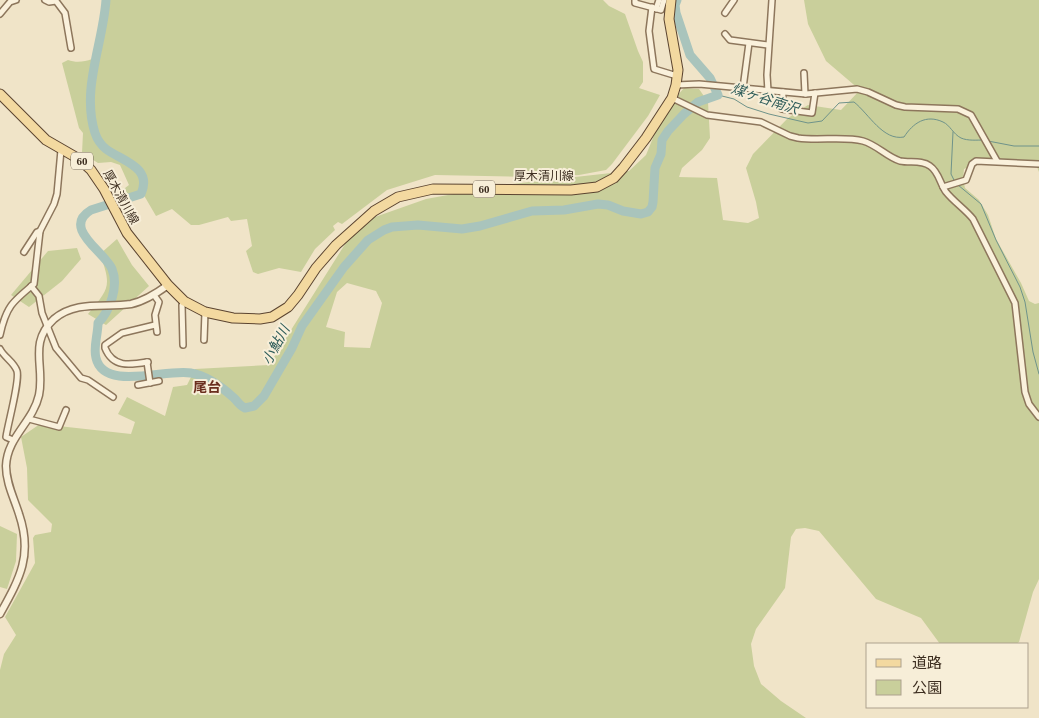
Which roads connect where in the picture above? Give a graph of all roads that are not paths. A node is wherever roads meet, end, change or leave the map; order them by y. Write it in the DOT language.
graph roads {
  1 [pos="16,0"];
  2 [pos="45,0"];
  3 [pos="635,0"];
  4 [pos="659,0"];
  5 [pos="664,0"];
  6 [pos="671,0"];
  7 [pos="734,0"];
  8 [pos="772,0"];
  9 [pos="654,8"];
  10 [pos="725,13"];
  11 [pos="0,14"];
  12 [pos="725,34"];
  13 [pos="749,43"];
  14 [pos="768,45"];
  15 [pos="71,48"];
  16 [pos="804,73"];
  17 [pos="677,80"];
  18 [pos="741,88"];
  19 [pos="768,91"];
  20 [pos="783,92"];
  21 [pos="0,94"];
  22 [pos="805,94"];
  23 [pos="815,94"];
  24 [pos="672,98"];
  25 [pos="61,150"];
  26 [pos="997,161"];
  27 [pos="1039,164"];
  28 [pos="943,186"];
  29 [pos="40,231"];
  30 [pos="24,252"];
  31 [pos="168,285"];
  32 [pos="31,286"];
  33 [pos="154,295"];
  34 [pos="186,302"];
  35 [pos="205,312"];
  36 [pos="155,325"];
  37 [pos="48,327"];
  38 [pos="157,332"];
  39 [pos="0,335"];
  40 [pos="204,340"];
  41 [pos="183,345"];
  42 [pos="0,349"];
  43 [pos="159,381"];
  44 [pos="150,382"];
  45 [pos="138,385"];
  46 [pos="113,397"];
  47 [pos="66,410"];
  48 [pos="1039,417"];
  49 [pos="29,419"];
  50 [pos="13,440"];
  51 [pos="0,614"];
  1 -- 11 [label="street"];
  2 -- 15 [label="street"];
  3 -- 9 [label="street"];
  4 -- 9 [label="street"];
  5 -- 9 [label="street"];
  6 -- 17 [label="main road, 厚木清川線 / 60"];
  7 -- 10 [label="street"];
  8 -- 14 [label="street"];
  9 -- 17 [label="street"];
  12 -- 13 [label="street"];
  13 -- 14 [label="street"];
  13 -- 18 [label="street"];
  14 -- 19 [label="street"];
  16 -- 22 [label="street"];
  17 -- 18 [label="street"];
  17 -- 24 [label="main road, 厚木清川線 / 60"];
  18 -- 19 [label="street"];
  19 -- 20 [label="street"];
  20 -- 22 [label="street"];
  20 -- 23 [label="street"];
  21 -- 25 [label="main road, 厚木清川線 / 60"];
  22 -- 23 [label="street"];
  23 -- 26 [label="street"];
  24 -- 28 [label="street"];
  24 -- 35 [label="main road, 厚木清川線 / 60"];
  25 -- 29 [label="street"];
  25 -- 31 [label="main road, 厚木清川線 / 60"];
  26 -- 27 [label="street"];
  26 -- 28 [label="street"];
  28 -- 48 [label="street"];
  29 -- 30 [label="street"];
  29 -- 32 [label="street"];
  31 -- 33 [label="street"];
  31 -- 34 [label="main road, 厚木清川線 / 60"];
  32 -- 37 [label="street"];
  32 -- 39 [label="street"];
  33 -- 36 [label="street"];
  33 -- 37 [label="street"];
  34 -- 35 [label="main road, 60"];
  34 -- 41 [label="street"];
  35 -- 40 [label="street"];
  36 -- 38 [label="street"];
  36 -- 44 [label="street"];
  37 -- 46 [label="street"];
  37 -- 49 [label="street"];
  42 -- 50 [label="street"];
  43 -- 44 [label="street"];
  44 -- 45 [label="street"];
  47 -- 49 [label="street"];
  49 -- 50 [label="street"];
  50 -- 51 [label="street"];
}
